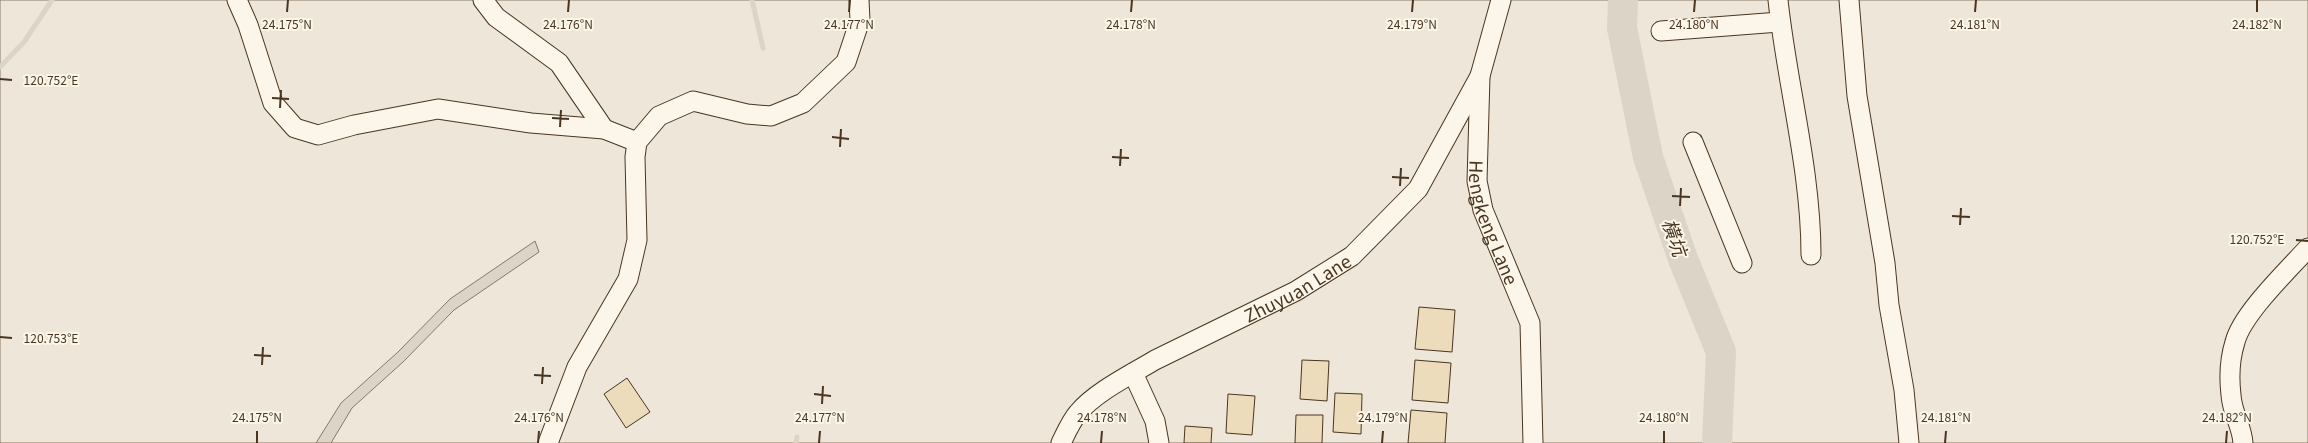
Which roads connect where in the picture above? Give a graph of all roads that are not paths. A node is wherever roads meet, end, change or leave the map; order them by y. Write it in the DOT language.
graph roads {
  1 [pos="237,0"];
  2 [pos="483,0"];
  3 [pos="859,0"];
  4 [pos="1501,0"];
  5 [pos="1778,0"];
  6 [pos="1849,0"];
  7 [pos="1780,22"];
  8 [pos="1661,32"];
  9 [pos="1480,76"];
  10 [pos="604,129"];
  11 [pos="637,142"];
  12 [pos="1693,142"];
  13 [pos="2308,248"];
  14 [pos="1811,255"];
  15 [pos="1742,263"];
  16 [pos="1133,373"];
  17 [pos="548,443"];
  18 [pos="1062,443"];
  19 [pos="1159,443"];
  20 [pos="1533,443"];
  21 [pos="1909,443"];
  22 [pos="2243,443"];
  1 -- 10 [label="street"];
  2 -- 10 [label="street"];
  3 -- 11 [label="street"];
  4 -- 9 [label="street, Hengkeng Lane"];
  5 -- 7 [label="street"];
  6 -- 21 [label="street"];
  7 -- 8 [label="street"];
  7 -- 14 [label="street"];
  9 -- 16 [label="street, Zhuyuan Lane"];
  9 -- 20 [label="street, Hengkeng Lane"];
  10 -- 11 [label="street"];
  11 -- 17 [label="street"];
  12 -- 15 [label="street"];
  13 -- 22 [label="street"];
  16 -- 18 [label="street, Zhuyuan Lane"];
  16 -- 19 [label="street"];
}
